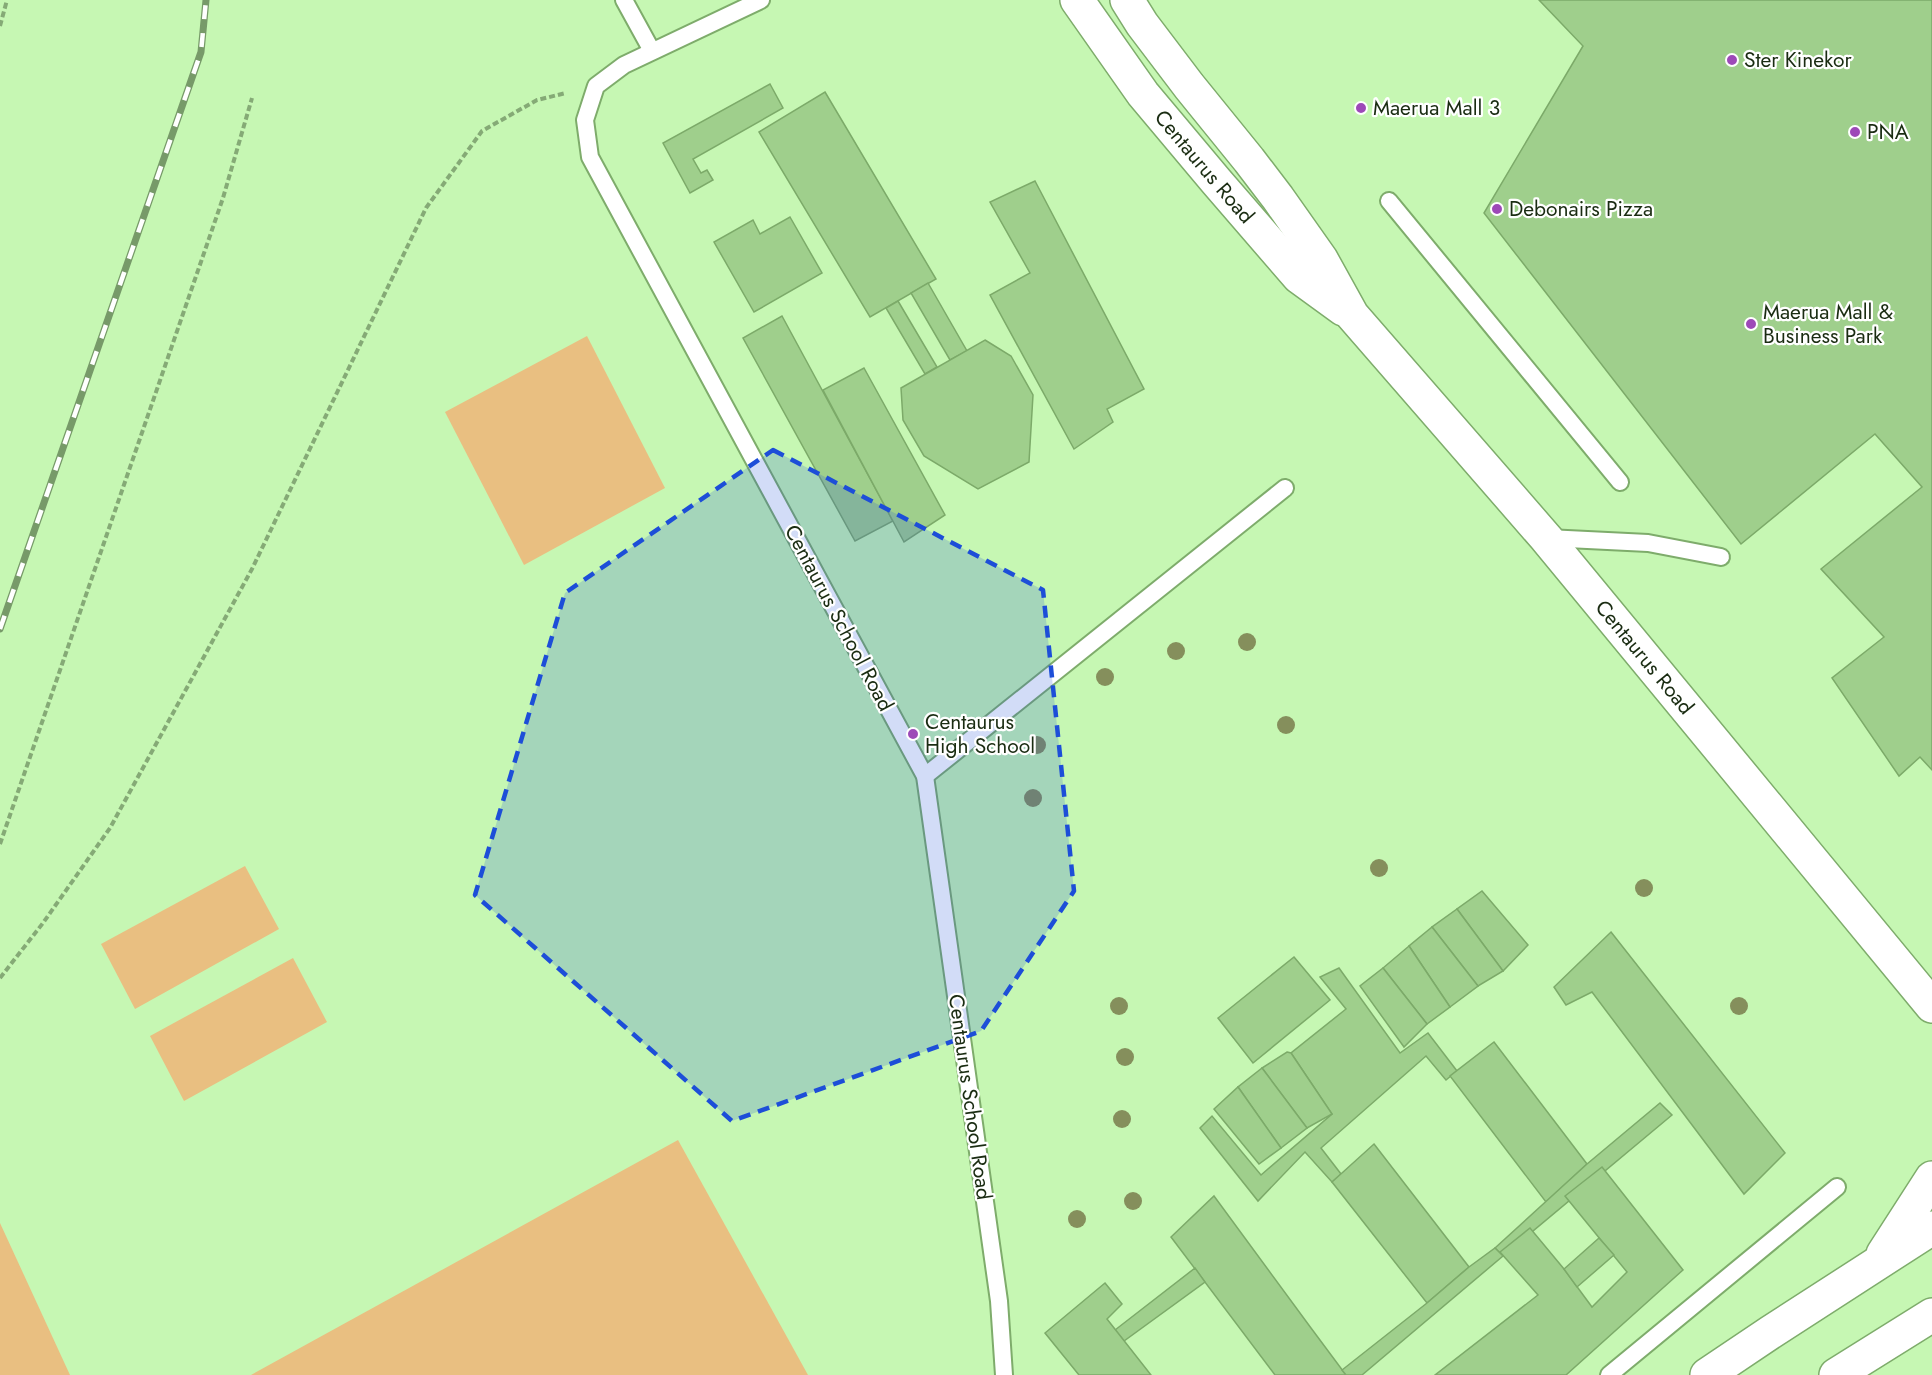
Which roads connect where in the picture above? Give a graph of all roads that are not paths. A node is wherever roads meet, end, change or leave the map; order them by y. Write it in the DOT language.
graph roads {
  1 [pos="624,0"];
  2 [pos="761,0"];
  3 [pos="1077,0"];
  4 [pos="1127,0"];
  5 [pos="652,51"];
  6 [pos="1389,201"];
  7 [pos="1352,315"];
  8 [pos="1620,482"];
  9 [pos="1285,488"];
  10 [pos="1546,538"];
  11 [pos="1722,557"];
  12 [pos="925,776"];
  13 [pos="1932,1006"];
  14 [pos="1932,1178"];
  15 [pos="1837,1187"];
  16 [pos="1932,1228"];
  17 [pos="1877,1263"];
  18 [pos="1932,1315"];
  19 [pos="1004,1375"];
  20 [pos="1609,1375"];
  21 [pos="1707,1375"];
  22 [pos="1836,1375"];
  1 -- 5 [label="lane"];
  2 -- 5 [label="lane"];
  3 -- 7 [label="street, Centaurus Road"];
  4 -- 7 [label="street, Centaurus Road"];
  5 -- 12 [label="lane, Centaurus School Road"];
  6 -- 8 [label="lane"];
  7 -- 10 [label="street, Centaurus Road"];
  9 -- 12 [label="lane"];
  10 -- 11 [label="lane"];
  10 -- 13 [label="street, Centaurus Road"];
  12 -- 19 [label="lane, Centaurus School Road"];
  14 -- 17 [label="street"];
  15 -- 20 [label="lane"];
  16 -- 17 [label="street"];
  17 -- 21 [label="street"];
  18 -- 22 [label="street"];
}
